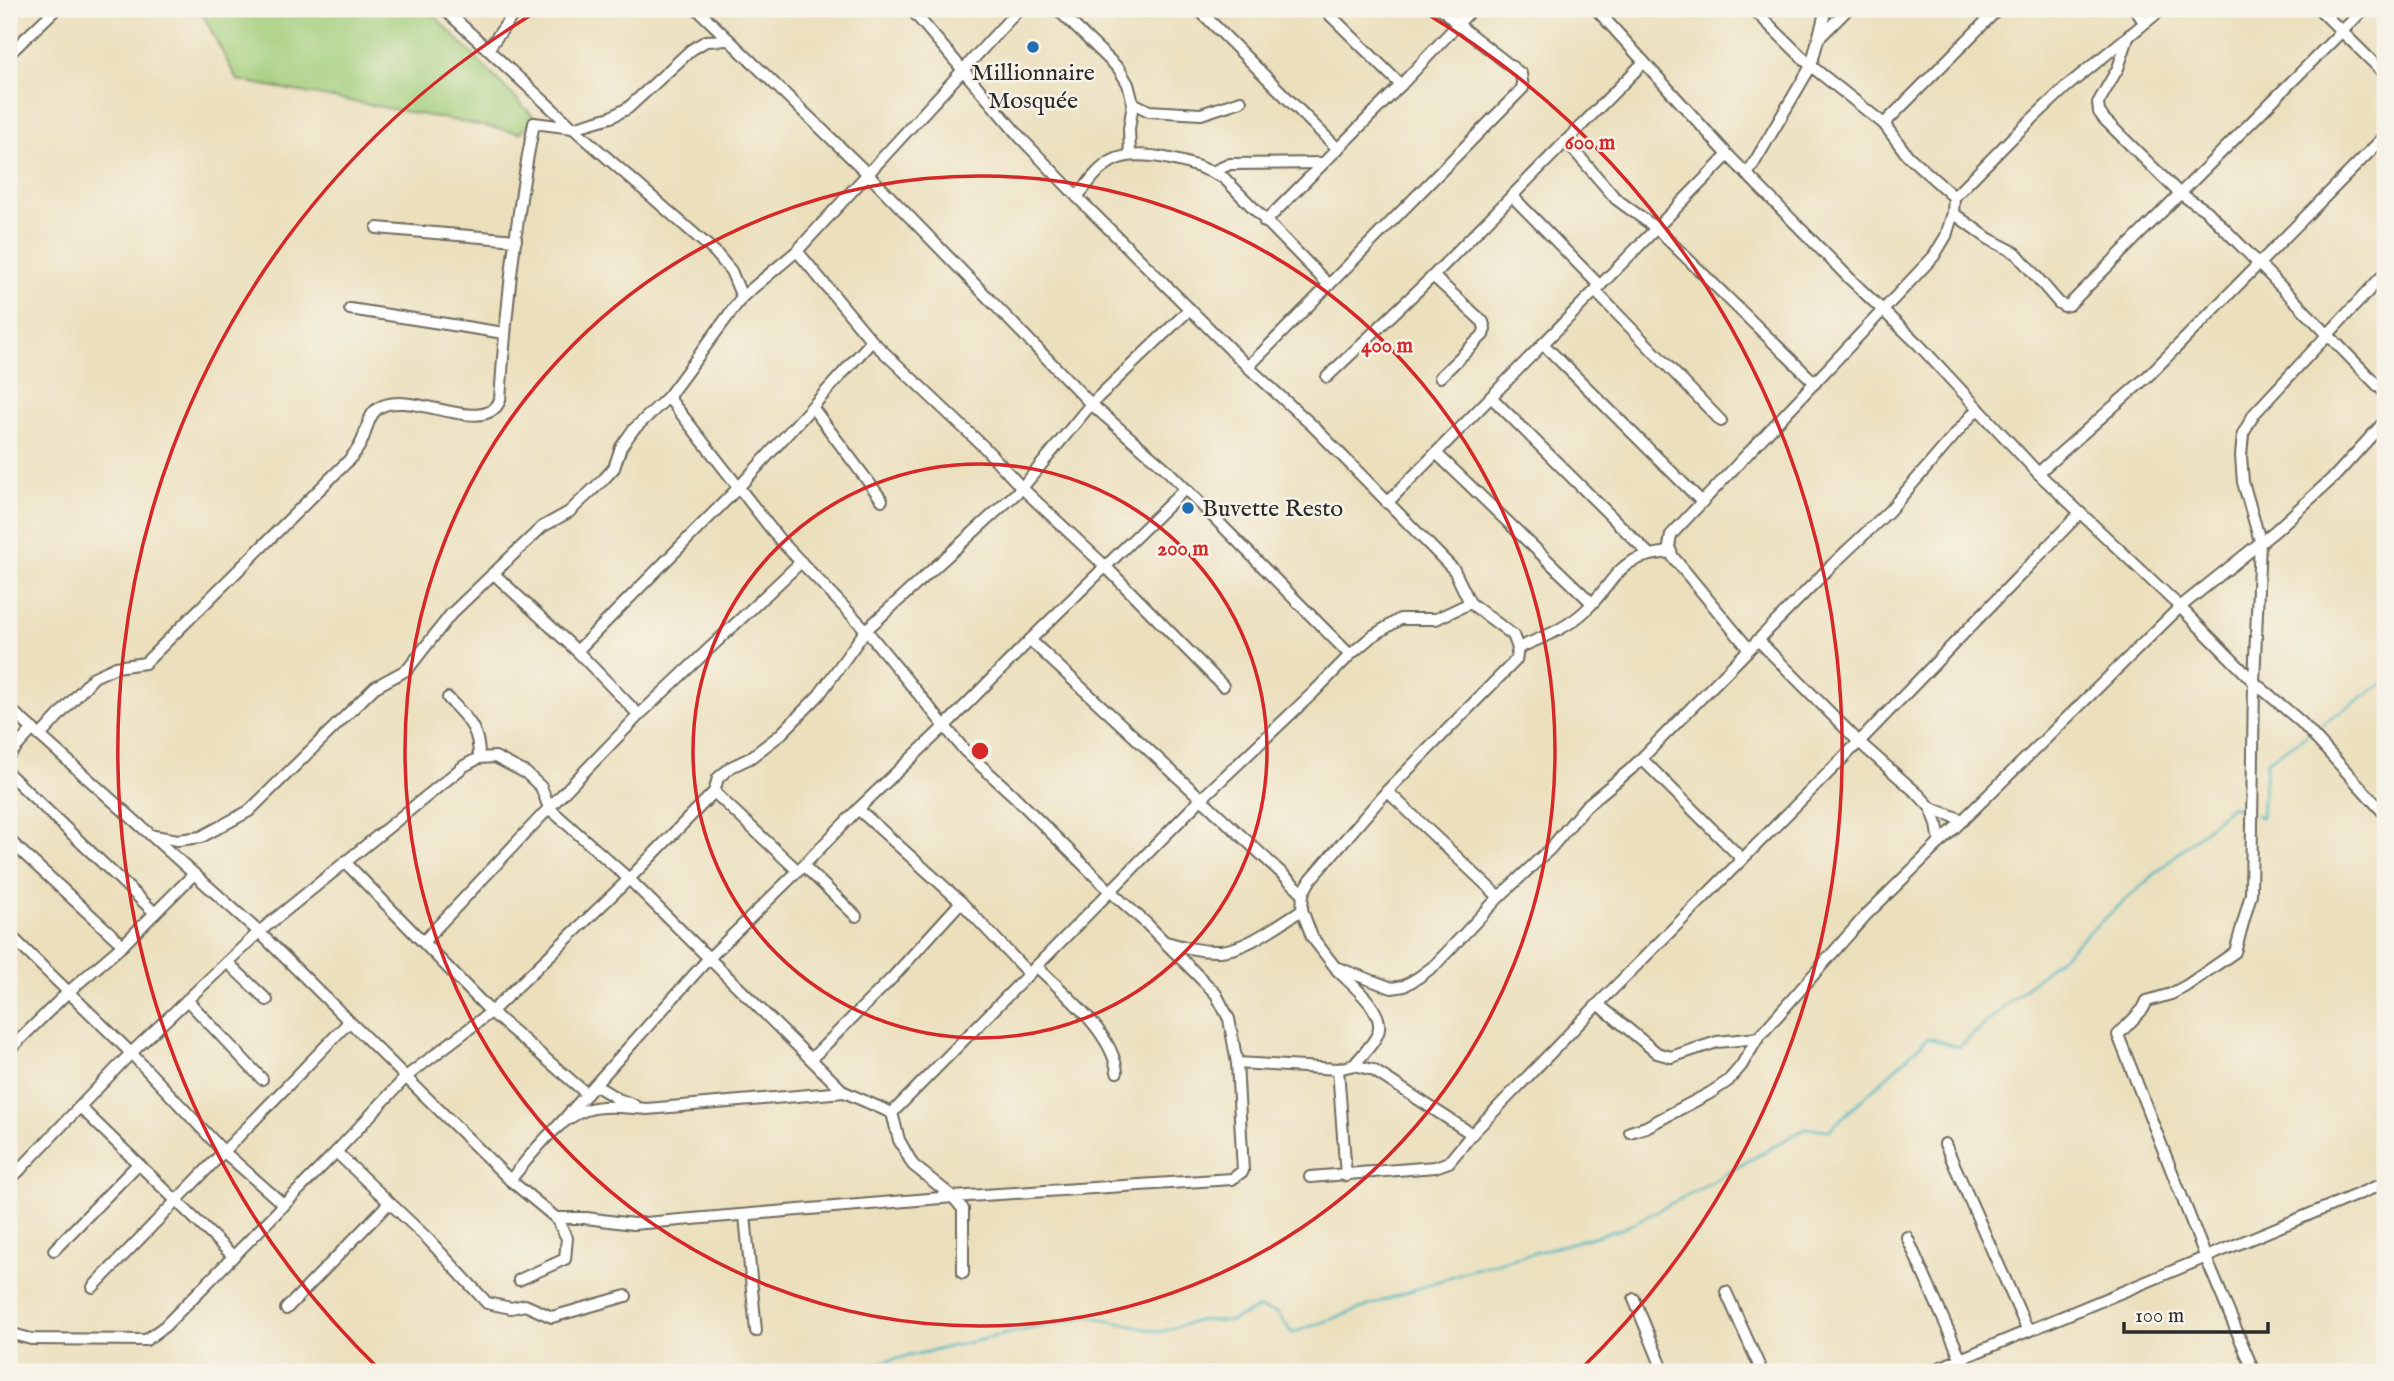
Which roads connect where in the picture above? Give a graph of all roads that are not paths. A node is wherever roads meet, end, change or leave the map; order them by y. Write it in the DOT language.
graph roads {
  1 [pos="56,9"];
  2 [pos="444,9"];
  3 [pos="517,9"];
  4 [pos="697,9"];
  5 [pos="911,9"];
  6 [pos="1019,9"];
  7 [pos="1057,9"];
  8 [pos="1198,9"];
  9 [pos="1324,9"];
  10 [pos="1441,9"];
  11 [pos="1472,9"];
  12 [pos="1596,9"];
  13 [pos="1753,9"];
  14 [pos="1826,9"];
  15 [pos="1848,9"];
  16 [pos="1998,9"];
  17 [pos="2134,9"];
  18 [pos="2162,9"];
  19 [pos="2319,9"];
  20 [pos="2364,9"];
  21 [pos="2144,22"];
  22 [pos="1457,24"];
  23 [pos="2342,31"];
  24 [pos="2129,35"];
  25 [pos="1819,37"];
  26 [pos="729,40"];
  27 [pos="489,48"];
  28 [pos="9,54"];
  29 [pos="1644,62"];
  30 [pos="1811,66"];
  31 [pos="963,68"];
  32 [pos="2385,74"];
  33 [pos="1401,85"];
  34 [pos="1241,101"];
  35 [pos="1133,103"];
  36 [pos="1884,124"];
  37 [pos="573,128"];
  38 [pos="2385,136"];
  39 [pos="1566,141"];
  40 [pos="1338,149"];
  41 [pos="1130,155"];
  42 [pos="1728,155"];
  43 [pos="1323,163"];
  44 [pos="1212,172"];
  45 [pos="867,173"];
  46 [pos="1747,175"];
  47 [pos="2179,194"];
  48 [pos="1512,196"];
  49 [pos="1077,197"];
  50 [pos="1954,197"];
  51 [pos="1953,213"];
  52 [pos="1265,222"];
  53 [pos="377,228"];
  54 [pos="1656,228"];
  55 [pos="516,240"];
  56 [pos="797,251"];
  57 [pos="2258,264"];
  58 [pos="2385,273"];
  59 [pos="1433,276"];
  60 [pos="1329,285"];
  61 [pos="1598,288"];
  62 [pos="742,297"];
  63 [pos="350,309"];
  64 [pos="1190,309"];
  65 [pos="1882,311"];
  66 [pos="504,333"];
  67 [pos="2327,335"];
  68 [pos="872,341"];
  69 [pos="1543,344"];
  70 [pos="1248,367"];
  71 [pos="1327,377"];
  72 [pos="1440,377"];
  73 [pos="1815,383"];
  74 [pos="2385,393"];
  75 [pos="668,397"];
  76 [pos="1491,397"];
  77 [pos="1091,404"];
  78 [pos="812,407"];
  79 [pos="1978,408"];
  80 [pos="1721,421"];
  81 [pos="2385,421"];
  82 [pos="1436,453"];
  83 [pos="2038,473"];
  84 [pos="739,487"];
  85 [pos="1022,488"];
  86 [pos="1185,489"];
  87 [pos="882,499"];
  88 [pos="1702,502"];
  89 [pos="1387,503"];
  90 [pos="2080,513"];
  91 [pos="2260,541"];
  92 [pos="1671,552"];
  93 [pos="1649,554"];
  94 [pos="801,562"];
  95 [pos="1105,567"];
  96 [pos="493,573"];
  97 [pos="1470,603"];
  98 [pos="1592,603"];
  99 [pos="2180,607"];
  100 [pos="866,630"];
  101 [pos="1030,640"];
  102 [pos="1758,640"];
  103 [pos="1518,648"];
  104 [pos="1749,649"];
  105 [pos="577,651"];
  106 [pos="1350,655"];
  107 [pos="2255,682"];
  108 [pos="1223,686"];
  109 [pos="448,698"];
  110 [pos="9,708"];
  111 [pos="639,715"];
  112 [pos="946,726"];
  113 [pos="37,733"];
  114 [pos="1859,741"];
  115 [pos="9,755"];
  116 [pos="479,758"];
  117 [pos="1642,759"];
  118 [pos="9,774"];
  119 [pos="1387,791"];
  120 [pos="714,792"];
  121 [pos="1201,799"];
  122 [pos="549,808"];
  123 [pos="1931,808"];
  124 [pos="858,809"];
  125 [pos="2385,814"];
  126 [pos="1963,820"];
  127 [pos="154,836"];
  128 [pos="9,840"];
  129 [pos="1940,843"];
  130 [pos="1742,859"];
  131 [pos="346,863"];
  132 [pos="801,869"];
  133 [pos="193,875"];
  134 [pos="629,879"];
  135 [pos="1110,891"];
  136 [pos="1303,893"];
  137 [pos="1499,897"];
  138 [pos="961,902"];
  139 [pos="1302,910"];
  140 [pos="156,913"];
  141 [pos="856,916"];
  142 [pos="259,932"];
  143 [pos="9,934"];
  144 [pos="424,941"];
  145 [pos="1165,942"];
  146 [pos="123,945"];
  147 [pos="709,958"];
  148 [pos="228,962"];
  149 [pos="1335,967"];
  150 [pos="1032,970"];
  151 [pos="67,993"];
  152 [pos="187,1000"];
  153 [pos="267,1000"];
  154 [pos="1598,1004"];
  155 [pos="491,1012"];
  156 [pos="348,1023"];
  157 [pos="1758,1038"];
  158 [pos="10,1044"];
  159 [pos="131,1053"];
  160 [pos="811,1059"];
  161 [pos="1237,1063"];
  162 [pos="1354,1065"];
  163 [pos="1338,1069"];
  164 [pos="1117,1072"];
  165 [pos="407,1076"];
  166 [pos="262,1079"];
  167 [pos="595,1085"];
  168 [pos="844,1092"];
  169 [pos="587,1094"];
  170 [pos="80,1107"];
  171 [pos="647,1109"];
  172 [pos="892,1113"];
  173 [pos="557,1127"];
  174 [pos="1630,1132"];
  175 [pos="1472,1134"];
  176 [pos="1945,1144"];
  177 [pos="223,1151"];
  178 [pos="336,1152"];
  179 [pos="9,1160"];
  180 [pos="138,1164"];
  181 [pos="20,1170"];
  182 [pos="1346,1176"];
  183 [pos="1310,1177"];
  184 [pos="9,1181"];
  185 [pos="510,1181"];
  186 [pos="2385,1184"];
  187 [pos="953,1197"];
  188 [pos="175,1201"];
  189 [pos="389,1203"];
  190 [pos="284,1205"];
  191 [pos="745,1215"];
  192 [pos="556,1218"];
  193 [pos="1907,1237"];
  194 [pos="54,1250"];
  195 [pos="233,1256"];
  196 [pos="2206,1258"];
  197 [pos="963,1273"];
  198 [pos="519,1280"];
  199 [pos="93,1287"];
  200 [pos="1726,1292"];
  201 [pos="626,1296"];
  202 [pos="1634,1299"];
  203 [pos="286,1309"];
  204 [pos="756,1331"];
  205 [pos="2028,1331"];
  206 [pos="9,1333"];
  207 [pos="1961,1359"];
  208 [pos="1664,1372"];
  209 [pos="1762,1372"];
  210 [pos="1929,1372"];
  211 [pos="2254,1372"];
  1 -- 28 [label="street"];
  2 -- 27 [label="street"];
  3 -- 27 [label="street"];
  4 -- 26 [label="street"];
  5 -- 31 [label="street"];
  6 -- 31 [label="street"];
  7 -- 35 [label="street"];
  8 -- 40 [label="street"];
  9 -- 33 [label="street"];
  10 -- 22 [label="street"];
  11 -- 22 [label="street"];
  12 -- 29 [label="street"];
  13 -- 30 [label="street"];
  14 -- 25 [label="street"];
  15 -- 25 [label="street"];
  16 -- 36 [label="street"];
  17 -- 21 [label="street"];
  18 -- 21 [label="street"];
  19 -- 23 [label="street"];
  20 -- 23 [label="street"];
  21 -- 24 [label="street"];
  22 -- 33 [label="street"];
  22 -- 60 [label="street"];
  23 -- 32 [label="street"];
  23 -- 47 [label="street"];
  24 -- 47 [label="street"];
  24 -- 50 [label="street"];
  25 -- 30 [label="street"];
  26 -- 37 [label="street"];
  26 -- 45 [label="street"];
  27 -- 37 [label="street"];
  29 -- 39 [label="street"];
  29 -- 42 [label="street"];
  30 -- 36 [label="street"];
  30 -- 46 [label="street"];
  31 -- 45 [label="street"];
  31 -- 49 [label="street"];
  33 -- 40 [label="street"];
  34 -- 35 [label="street"];
  35 -- 41 [label="street"];
  36 -- 50 [label="street"];
  37 -- 55 [label="street"];
  37 -- 62 [label="street"];
  38 -- 57 [label="street"];
  39 -- 48 [label="street"];
  39 -- 54 [label="street"];
  40 -- 43 [label="street"];
  41 -- 44 [label="street"];
  41 -- 49 [label="street"];
  42 -- 46 [label="street"];
  42 -- 54 [label="street"];
  43 -- 44 [label="street"];
  43 -- 52 [label="street"];
  44 -- 52 [label="street"];
  45 -- 56 [label="street"];
  45 -- 77 [label="street"];
  46 -- 65 [label="street"];
  47 -- 51 [label="street"];
  47 -- 57 [label="street"];
  48 -- 59 [label="street"];
  48 -- 61 [label="street"];
  49 -- 64 [label="street"];
  50 -- 51 [label="street"];
  51 -- 65 [label="street"];
  52 -- 60 [label="street"];
  53 -- 55 [label="street"];
  54 -- 61 [label="street"];
  54 -- 73 [label="street"];
  55 -- 66 [label="street"];
  56 -- 62 [label="street"];
  56 -- 68 [label="street"];
  57 -- 67 [label="street"];
  57 -- 83 [label="street"];
  58 -- 67 [label="street"];
  59 -- 71 [label="street"];
  59 -- 72 [label="street"];
  60 -- 70 [label="street"];
  61 -- 69 [label="street"];
  61 -- 80 [label="street"];
  62 -- 75 [label="street"];
  63 -- 66 [label="street"];
  64 -- 70 [label="street"];
  64 -- 77 [label="street"];
  65 -- 73 [label="street"];
  65 -- 79 [label="street"];
  66 -- 113 [label="street"];
  67 -- 74 [label="street"];
  67 -- 91 [label="street"];
  68 -- 78 [label="street"];
  68 -- 85 [label="street"];
  69 -- 76 [label="street"];
  69 -- 88 [label="street"];
  70 -- 89 [label="street"];
  73 -- 88 [label="street"];
  75 -- 84 [label="street"];
  75 -- 96 [label="street"];
  76 -- 82 [label="street"];
  76 -- 93 [label="street"];
  77 -- 85 [label="street"];
  77 -- 86 [label="street"];
  78 -- 84 [label="street"];
  78 -- 87 [label="street"];
  79 -- 83 [label="street"];
  79 -- 102 [label="street"];
  81 -- 91 [label="street"];
  82 -- 89 [label="street"];
  82 -- 98 [label="street"];
  83 -- 90 [label="street"];
  84 -- 94 [label="street"];
  84 -- 105 [label="street"];
  85 -- 95 [label="street"];
  85 -- 100 [label="street"];
  86 -- 95 [label="street"];
  86 -- 106 [label="street"];
  88 -- 92 [label="street"];
  89 -- 97 [label="street"];
  90 -- 99 [label="street"];
  90 -- 114 [label="street"];
  91 -- 99 [label="street"];
  91 -- 107 [label="street"];
  92 -- 93 [label="street"];
  92 -- 104 [label="street"];
  93 -- 98 [label="street"];
  94 -- 100 [label="street"];
  94 -- 111 [label="street"];
  95 -- 101 [label="street"];
  95 -- 108 [label="street"];
  96 -- 105 [label="street"];
  96 -- 127 [label="street"];
  97 -- 103 [label="street"];
  97 -- 106 [label="street"];
  98 -- 103 [label="street"];
  99 -- 107 [label="street"];
  99 -- 126 [label="street"];
  100 -- 112 [label="street"];
  100 -- 120 [label="street"];
  101 -- 112 [label="street"];
  101 -- 121 [label="street"];
  102 -- 104 [label="street"];
  102 -- 114 [label="street"];
  103 -- 119 [label="street"];
  104 -- 117 [label="street"];
  105 -- 111 [label="street"];
  106 -- 121 [label="street"];
  107 -- 125 [label="street"];
  107 -- 196 [label="street"];
  109 -- 116 [label="street"];
  110 -- 113 [label="street"];
  111 -- 122 [label="street"];
  112 -- 124 [label="street"];
  112 -- 135 [label="street"];
  113 -- 115 [label="street"];
  113 -- 127 [label="street"];
  114 -- 123 [label="street"];
  114 -- 130 [label="street"];
  116 -- 122 [label="street"];
  116 -- 131 [label="street"];
  117 -- 130 [label="street"];
  117 -- 137 [label="street"];
  118 -- 140 [label="street"];
  119 -- 136 [label="street"];
  119 -- 137 [label="street"];
  120 -- 132 [label="street"];
  120 -- 134 [label="street"];
  121 -- 135 [label="street"];
  121 -- 136 [label="street"];
  122 -- 134 [label="street"];
  122 -- 144 [label="street"];
  123 -- 126 [label="street"];
  123 -- 129 [label="street"];
  124 -- 132 [label="street"];
  124 -- 138 [label="street"];
  126 -- 129 [label="street"];
  127 -- 133 [label="street"];
  128 -- 146 [label="street"];
  129 -- 157 [label="street"];
  130 -- 154 [label="street"];
  131 -- 142 [label="street"];
  131 -- 144 [label="street"];
  132 -- 141 [label="street"];
  132 -- 147 [label="street"];
  133 -- 140 [label="street"];
  133 -- 142 [label="street"];
  134 -- 147 [label="street"];
  134 -- 155 [label="street"];
  135 -- 145 [label="street"];
  135 -- 150 [label="street"];
  136 -- 139 [label="street"];
  137 -- 149 [label="street"];
  138 -- 150 [label="street"];
  138 -- 160 [label="street"];
  139 -- 145 [label="street"];
  139 -- 149 [label="street"];
  140 -- 146 [label="street"];
  142 -- 148 [label="street"];
  142 -- 156 [label="street"];
  143 -- 151 [label="street"];
  144 -- 155 [label="street"];
  145 -- 161 [label="street"];
  146 -- 151 [label="street"];
  147 -- 160 [label="street"];
  147 -- 167 [label="street"];
  148 -- 152 [label="street"];
  148 -- 153 [label="street"];
  149 -- 162 [label="street"];
  150 -- 164 [label="street"];
  150 -- 172 [label="street"];
  151 -- 158 [label="street"];
  151 -- 159 [label="street"];
  152 -- 159 [label="street"];
  152 -- 166 [label="street"];
  154 -- 157 [label="street"];
  154 -- 175 [label="street"];
  155 -- 165 [label="street"];
  155 -- 169 [label="street"];
  156 -- 165 [label="street"];
  156 -- 177 [label="street"];
  157 -- 174 [label="street"];
  159 -- 170 [label="street"];
  159 -- 177 [label="street"];
  160 -- 168 [label="street"];
  161 -- 163 [label="street"];
  161 -- 187 [label="street"];
  162 -- 163 [label="street"];
  162 -- 175 [label="street"];
  163 -- 182 [label="street"];
  165 -- 178 [label="street"];
  165 -- 185 [label="street"];
  167 -- 169 [label="street"];
  167 -- 171 [label="street"];
  168 -- 171 [label="street"];
  168 -- 172 [label="street"];
  169 -- 173 [label="street"];
  170 -- 180 [label="street"];
  170 -- 181 [label="street"];
  171 -- 173 [label="street"];
  172 -- 187 [label="street"];
  173 -- 185 [label="street"];
  175 -- 182 [label="street"];
  176 -- 205 [label="street"];
  177 -- 188 [label="street"];
  177 -- 190 [label="street"];
  178 -- 189 [label="street"];
  178 -- 190 [label="street"];
  179 -- 181 [label="street"];
  180 -- 188 [label="street"];
  180 -- 194 [label="street"];
  181 -- 184 [label="street"];
  182 -- 183 [label="street"];
  185 -- 192 [label="street"];
  186 -- 196 [label="street"];
  187 -- 191 [label="street"];
  187 -- 197 [label="street"];
  188 -- 195 [label="street"];
  188 -- 199 [label="street"];
  189 -- 201 [label="street"];
  189 -- 203 [label="street"];
  190 -- 195 [label="street"];
  191 -- 192 [label="street"];
  191 -- 204 [label="street"];
  192 -- 198 [label="street"];
  193 -- 207 [label="street"];
  195 -- 206 [label="street"];
  196 -- 205 [label="street"];
  196 -- 211 [label="street"];
  200 -- 209 [label="street"];
  202 -- 208 [label="street"];
  205 -- 207 [label="street"];
  207 -- 210 [label="street"];
}
